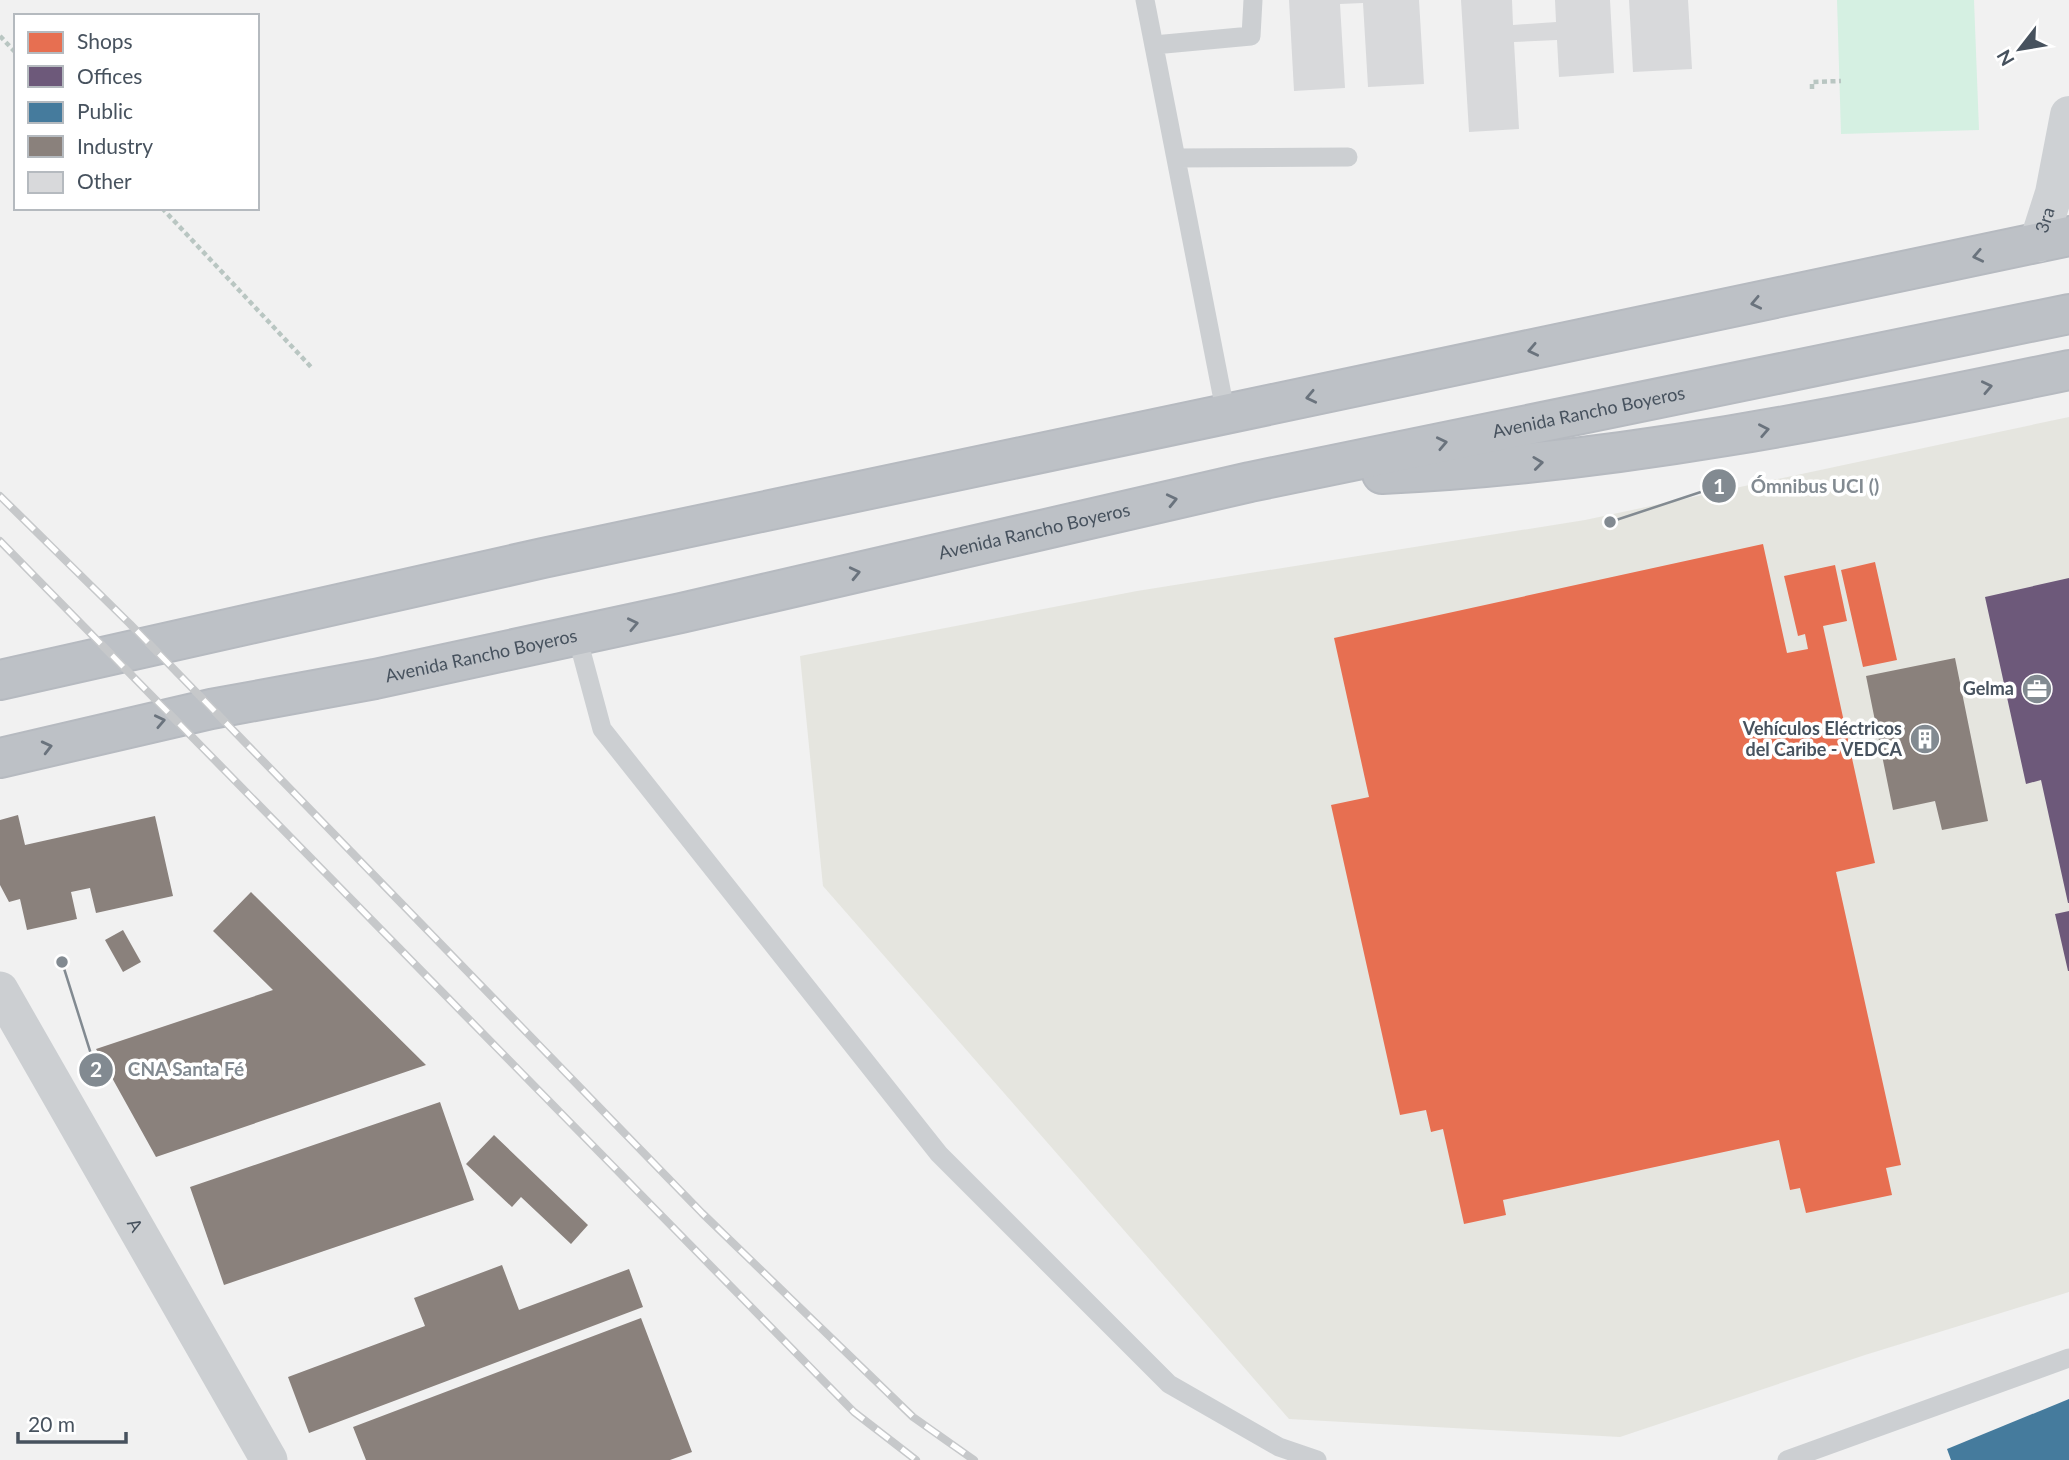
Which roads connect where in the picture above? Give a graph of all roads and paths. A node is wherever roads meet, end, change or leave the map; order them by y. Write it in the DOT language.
graph roads {
  1 [pos="1145,0"];
  2 [pos="1253,0"];
  3 [pos="0,36"];
  4 [pos="1154,45"];
  5 [pos="14,51"];
  6 [pos="1841,81"];
  7 [pos="1812,89"];
  8 [pos="2069,115"];
  9 [pos="1348,157"];
  10 [pos="1176,158"];
  11 [pos="164,210"];
  12 [pos="2054,239"];
  13 [pos="2069,314"];
  14 [pos="312,368"];
  15 [pos="2069,370"];
  16 [pos="1226,415"];
  17 [pos="1251,482"];
  18 [pos="577,636"];
  19 [pos="0,680"];
  20 [pos="0,758"];
  21 [pos="0,990"];
  22 [pos="2069,1358"];
  23 [pos="269,1460"];
  24 [pos="1317,1460"];
  25 [pos="1787,1460"];
  1 -- 4 [label="lane"];
  2 -- 4 [label="lane"];
  3 -- 5 [label="path"];
  4 -- 10 [label="lane"];
  6 -- 7 [label="path"];
  8 -- 12 [label="street, 3ra"];
  9 -- 10 [label="lane"];
  10 -- 16 [label="lane"];
  11 -- 14 [label="path"];
  12 -- 16 [label="highway, one-way"];
  17 -- 13 [label="highway, Avenida Rancho Boyeros, one-way"];
  17 -- 15 [label="highway, one-way"];
  16 -- 19 [label="highway"];
  18 -- 17 [label="highway, Avenida Rancho Boyeros, one-way"];
  20 -- 18 [label="highway, Avenida Rancho Boyeros, one-way"];
  18 -- 24 [label="lane"];
  21 -- 23 [label="street, A"];
  22 -- 25 [label="lane"];
}
